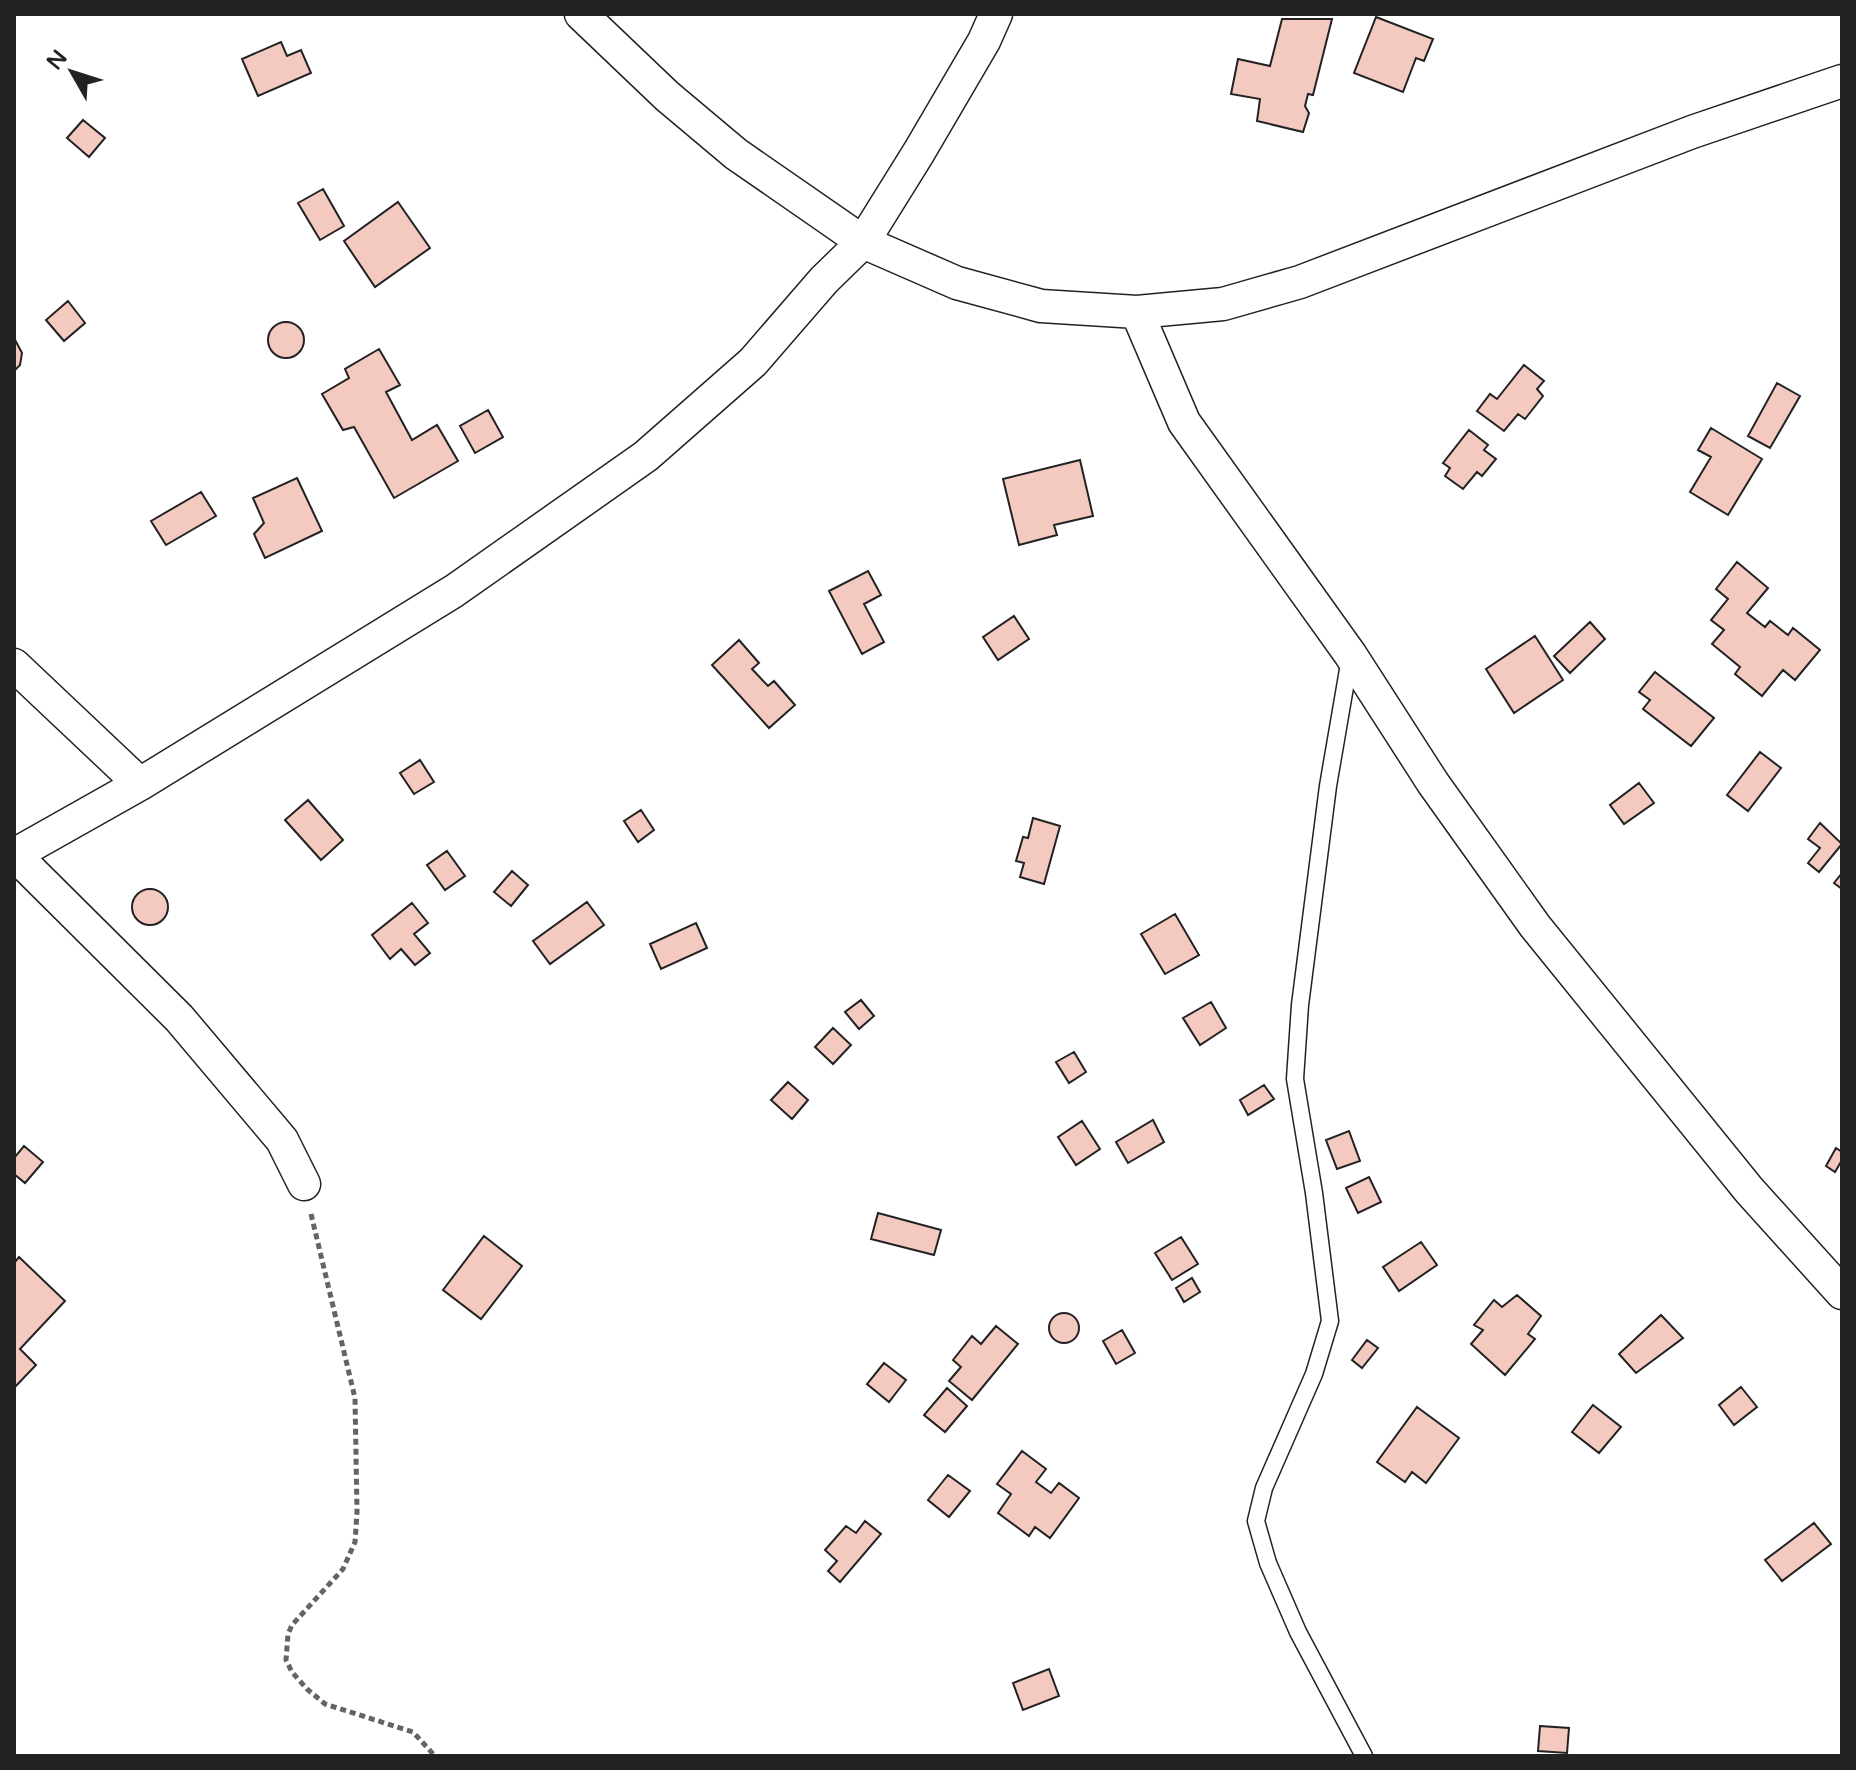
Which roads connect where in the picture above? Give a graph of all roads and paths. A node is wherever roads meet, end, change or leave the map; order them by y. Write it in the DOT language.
graph roads {
  1 [pos="581,14"];
  2 [pos="996,14"];
  3 [pos="1842,81"];
  4 [pos="863,242"];
  5 [pos="1137,312"];
  6 [pos="1350,654"];
  7 [pos="14,665"];
  8 [pos="140,784"];
  9 [pos="14,855"];
  10 [pos="304,1184"];
  11 [pos="1836,1280"];
  12 [pos="435,1756"];
  13 [pos="1364,1756"];
  1 -- 4 [label="street"];
  2 -- 4 [label="street"];
  3 -- 5 [label="street"];
  4 -- 5 [label="street"];
  4 -- 8 [label="street"];
  5 -- 6 [label="street"];
  6 -- 11 [label="street"];
  6 -- 13 [label="lane"];
  7 -- 8 [label="street"];
  8 -- 9 [label="street"];
  9 -- 10 [label="street"];
  10 -- 12 [label="path"];
}
